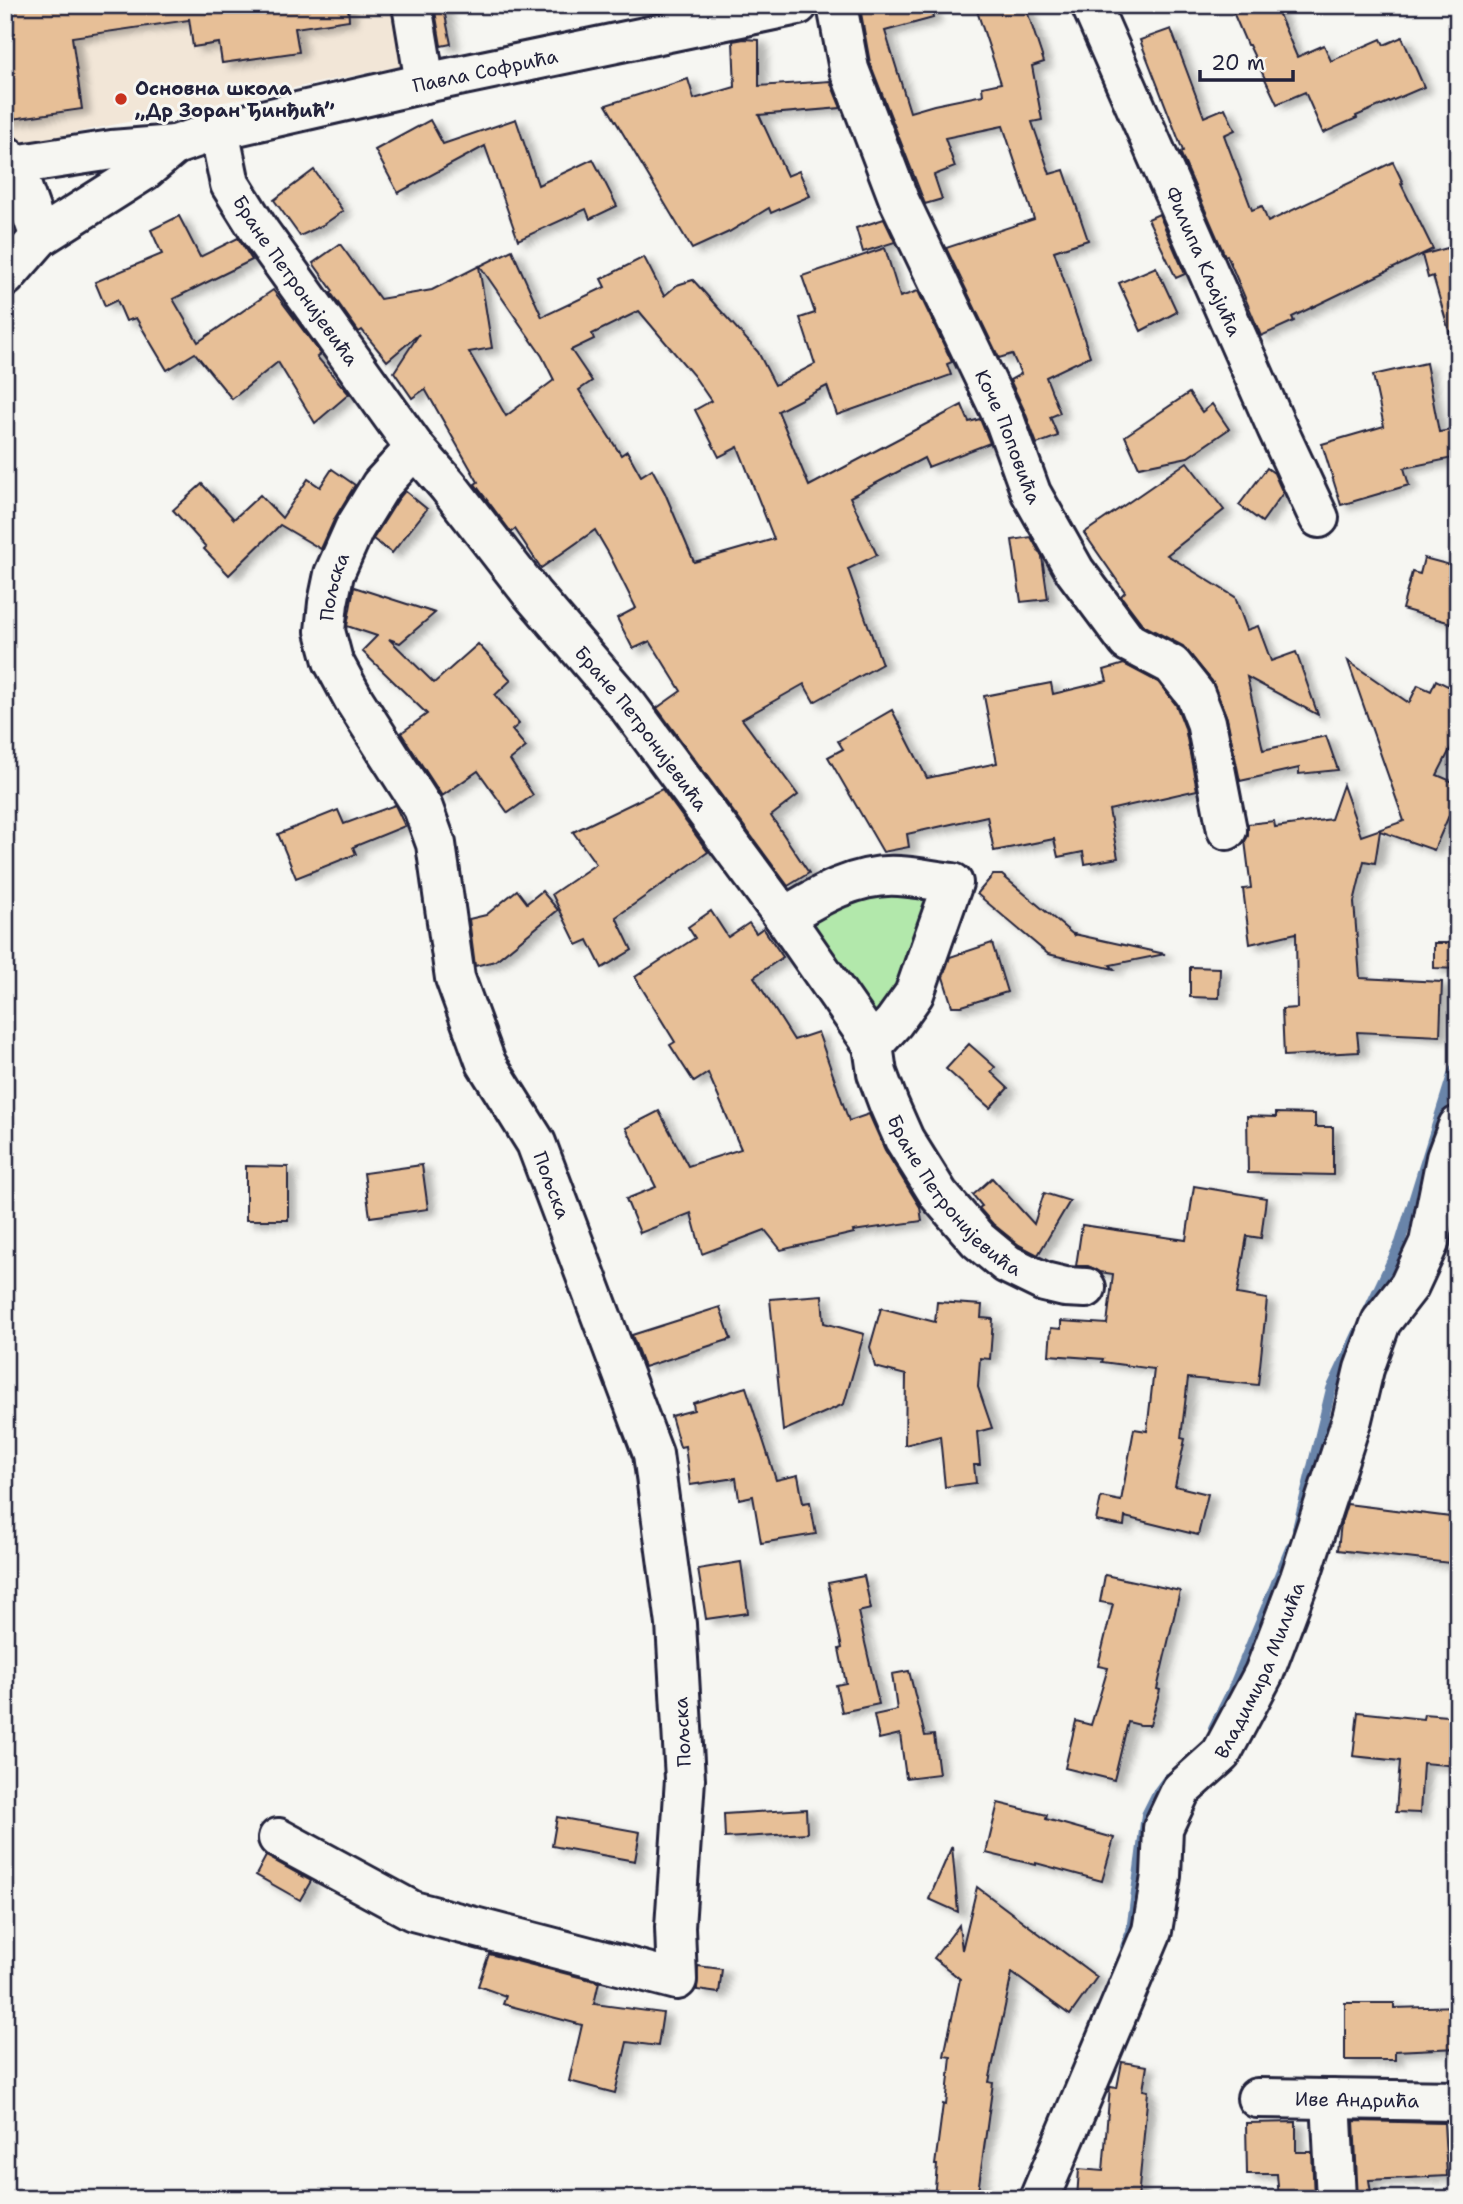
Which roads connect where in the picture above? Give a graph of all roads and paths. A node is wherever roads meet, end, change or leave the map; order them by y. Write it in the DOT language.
graph roads {
  1 [pos="412,5"];
  2 [pos="837,5"];
  3 [pos="1091,5"];
  4 [pos="792,6"];
  5 [pos="425,83"];
  6 [pos="219,130"];
  7 [pos="175,145"];
  8 [pos="9,160"];
  9 [pos="40,237"];
  10 [pos="5,276"];
  11 [pos="415,447"];
  12 [pos="1319,518"];
  13 [pos="1227,830"];
  14 [pos="784,917"];
  15 [pos="873,1045"];
  16 [pos="1458,1126"];
  17 [pos="1086,1288"];
  18 [pos="278,1838"];
  19 [pos="1256,2098"];
  20 [pos="1331,2099"];
  21 [pos="1458,2101"];
  22 [pos="1039,2199"];
  23 [pos="1336,2199"];
  1 -- 5 [label="street"];
  2 -- 13 [label="street, Коче Поповића"];
  3 -- 12 [label="street, Филипа Кљајића"];
  4 -- 5 [label="street, Павла Софрића"];
  5 -- 6 [label="street, Павла Софрића"];
  6 -- 7 [label="street, Павла Софрића"];
  6 -- 11 [label="street, Бране Петронијевића"];
  7 -- 8 [label="street, Павла Софрића"];
  7 -- 9 [label="street, Павла Софрића"];
  8 -- 9 [label="street, Павла Софрића"];
  9 -- 10 [label="street, Павла Софрића"];
  11 -- 14 [label="street, Бране Петронијевића"];
  11 -- 18 [label="street, Пољска"];
  14 -- 15 [label="street, Бране Петронијевића"];
  14 -- 15 [label="street"];
  15 -- 17 [label="street, Бране Петронијевића"];
  16 -- 22 [label="street, Владимира Милића"];
  19 -- 20 [label="street, Иве Андрића"];
  20 -- 21 [label="street, Иве Андрића"];
  20 -- 23 [label="street"];
}
